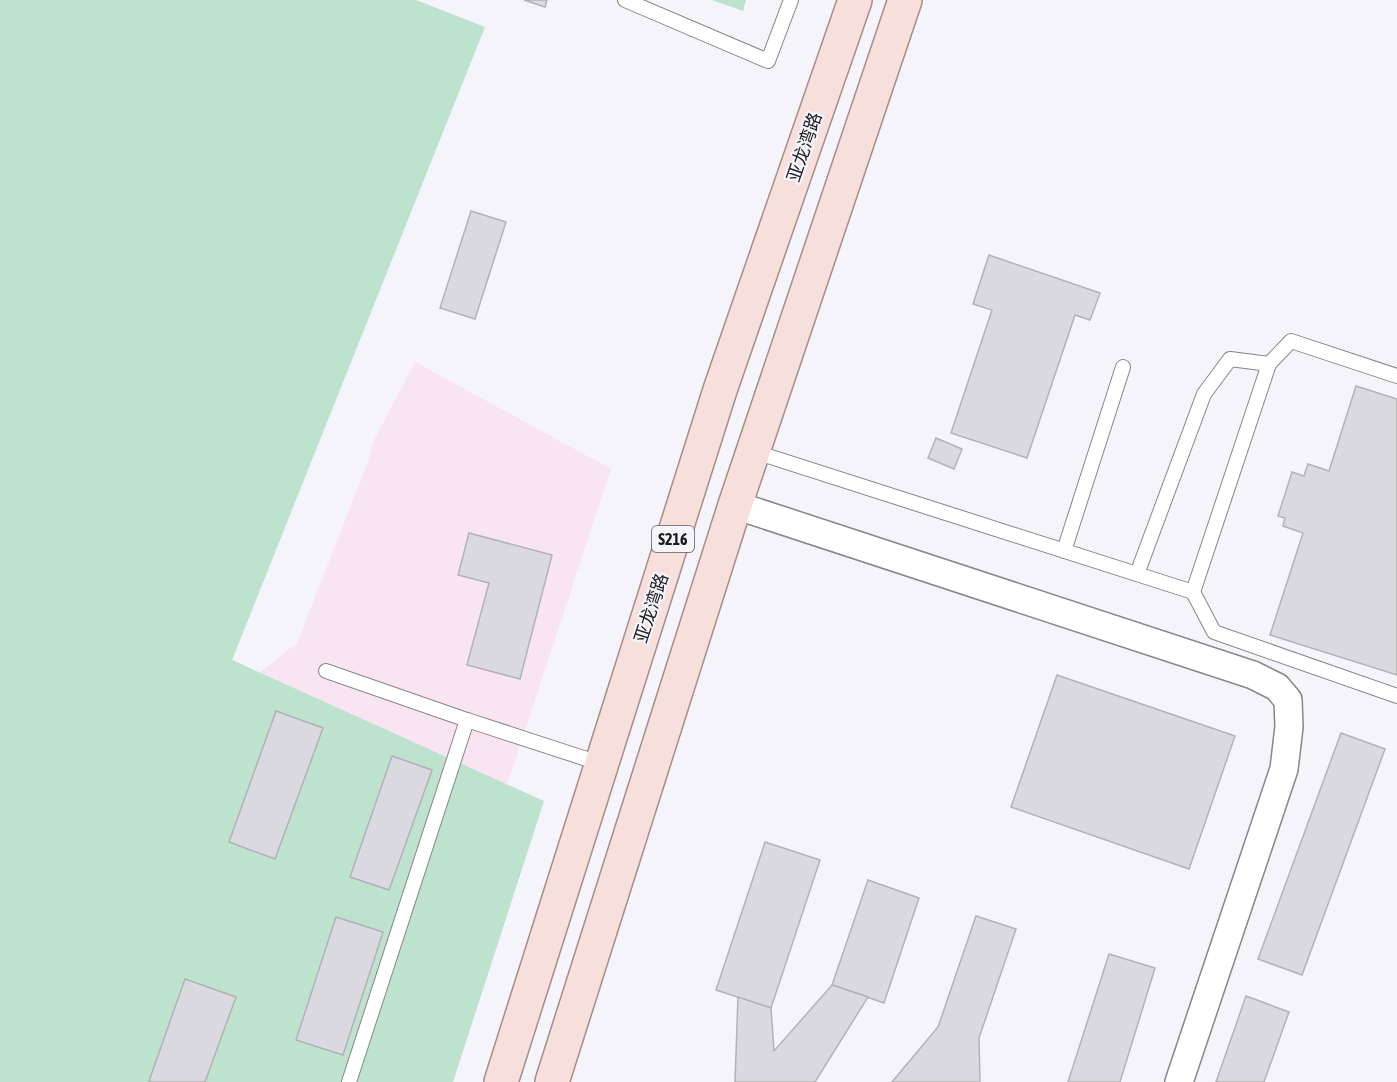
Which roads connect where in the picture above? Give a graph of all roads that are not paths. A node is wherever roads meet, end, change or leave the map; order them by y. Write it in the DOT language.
graph roads {
  1 [pos="624,0"];
  2 [pos="791,0"];
  3 [pos="855,0"];
  4 [pos="905,0"];
  5 [pos="1269,364"];
  6 [pos="1123,367"];
  7 [pos="1397,376"];
  8 [pos="752,452"];
  9 [pos="735,504"];
  10 [pos="1064,551"];
  11 [pos="1137,574"];
  12 [pos="1193,592"];
  13 [pos="326,671"];
  14 [pos="1397,696"];
  15 [pos="467,720"];
  16 [pos="602,764"];
  17 [pos="349,1082"];
  18 [pos="501,1082"];
  19 [pos="552,1082"];
  20 [pos="1179,1082"];
  1 -- 2 [label="lane"];
  3 -- 16 [label="main road, 亚龙湾路 / S216"];
  4 -- 8 [label="main road, S216"];
  5 -- 7 [label="lane"];
  5 -- 11 [label="lane"];
  5 -- 12 [label="lane"];
  6 -- 10 [label="lane"];
  8 -- 9 [label="main road, S216"];
  8 -- 10 [label="lane"];
  9 -- 19 [label="main road, S216"];
  9 -- 20 [label="street"];
  10 -- 11 [label="lane"];
  11 -- 12 [label="lane"];
  12 -- 14 [label="lane"];
  13 -- 15 [label="lane"];
  15 -- 16 [label="lane"];
  15 -- 17 [label="lane"];
  16 -- 18 [label="main road, 亚龙湾路 / S216"];
}
